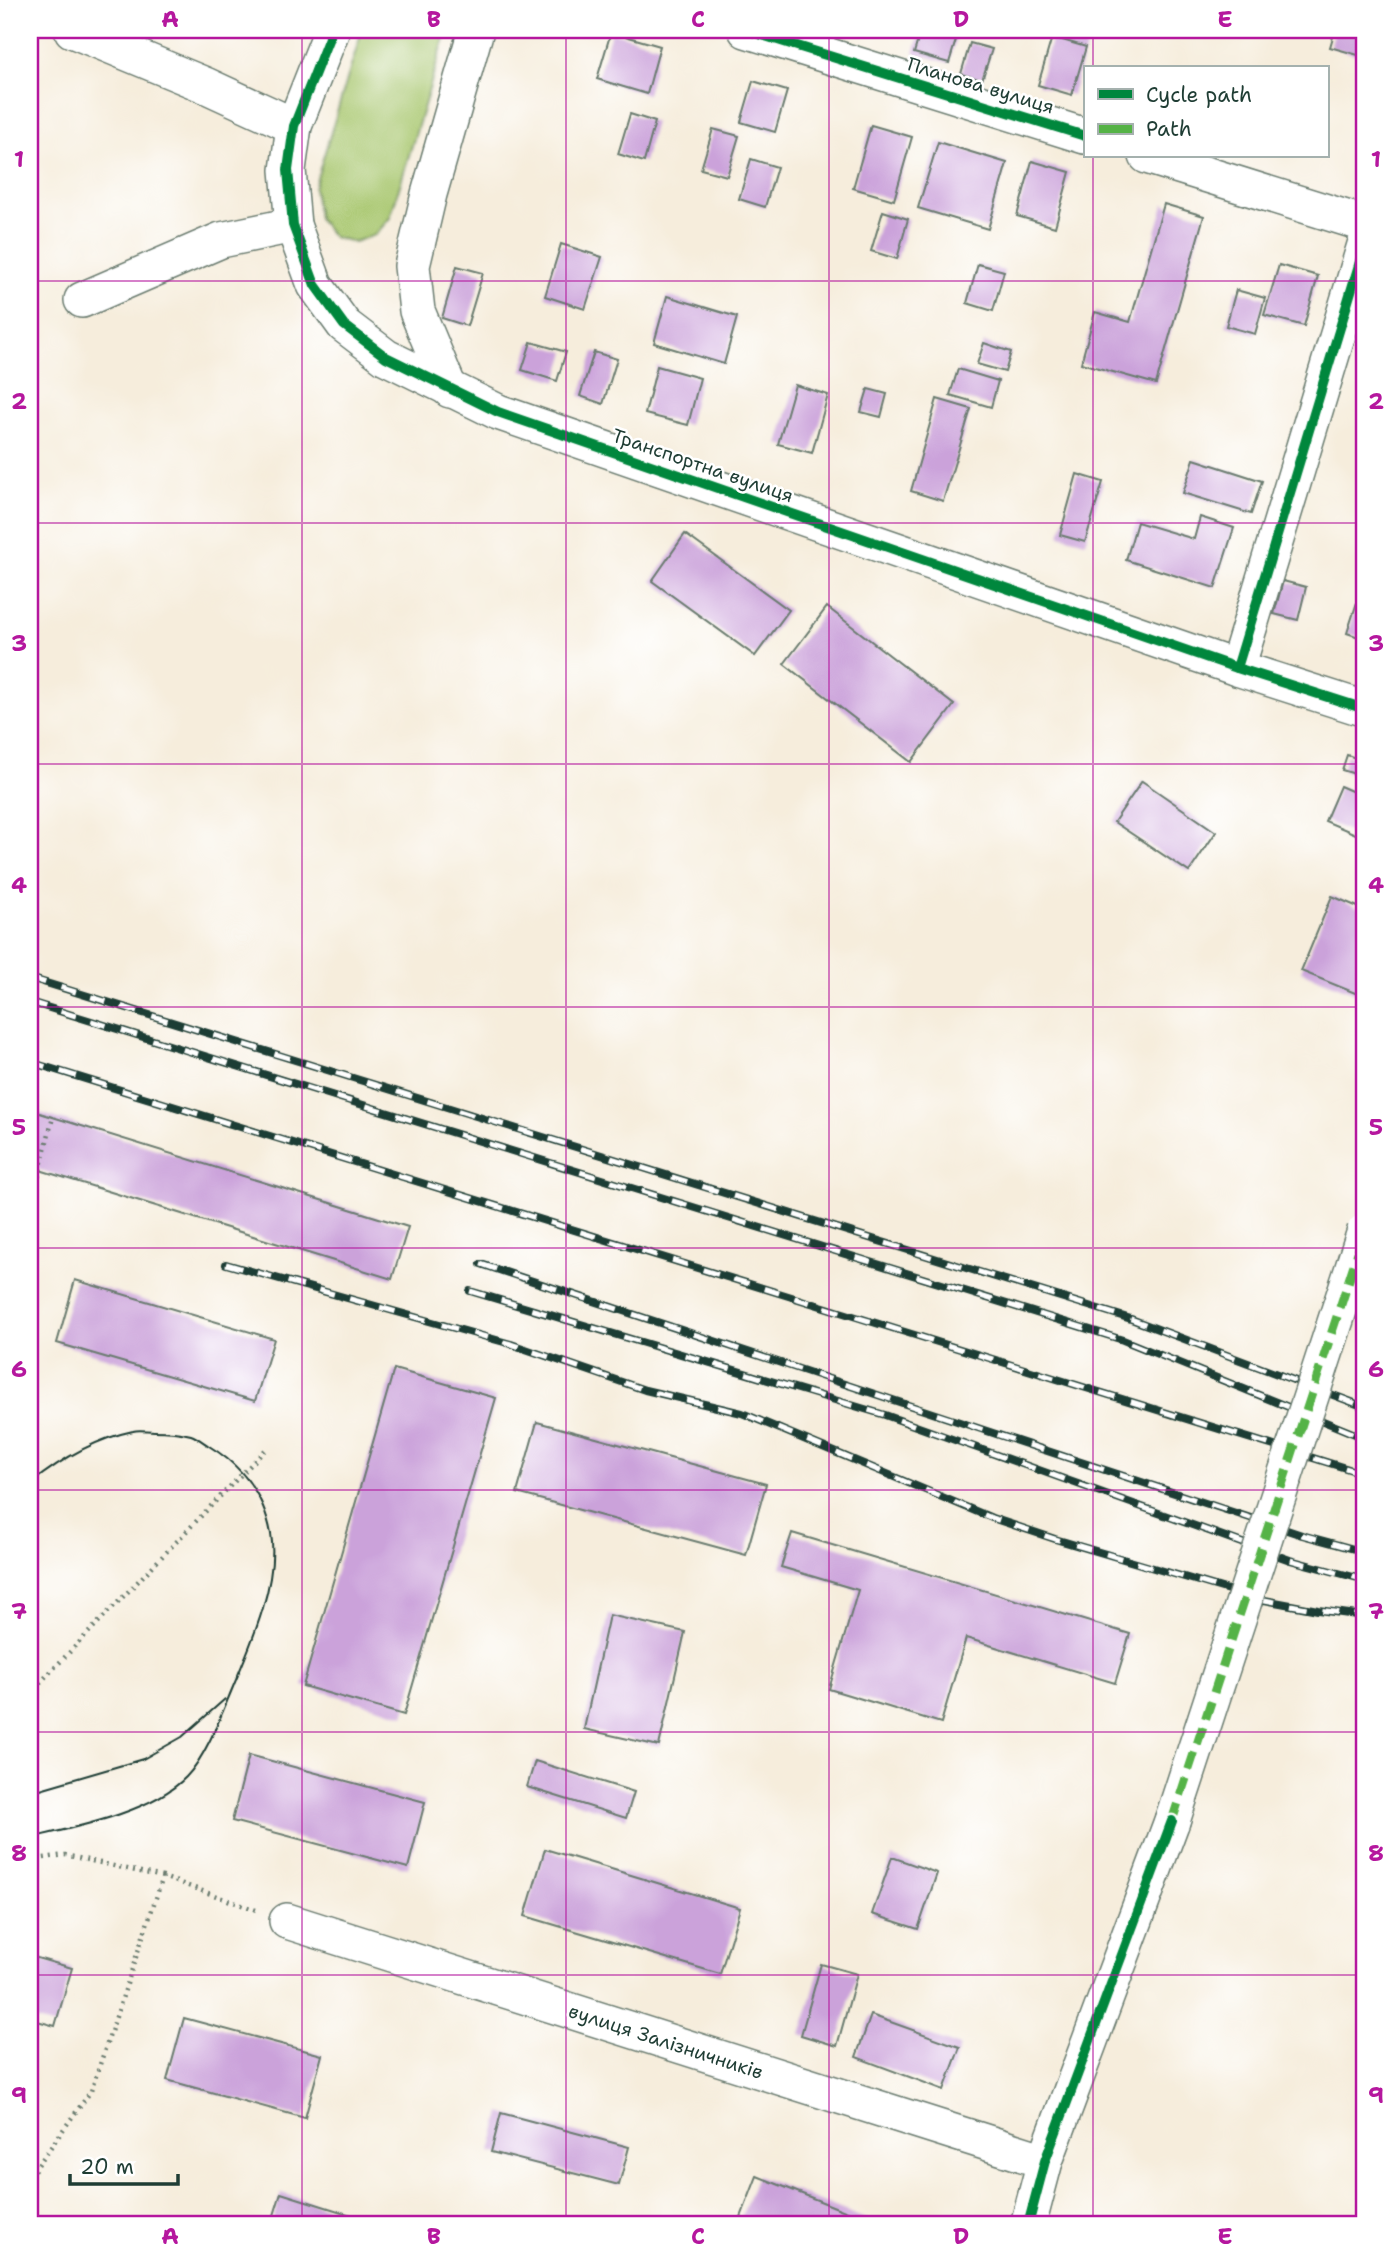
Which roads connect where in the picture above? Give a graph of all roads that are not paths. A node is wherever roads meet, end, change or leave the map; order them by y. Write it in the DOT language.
graph roads {
  1 [pos="72,30"];
  2 [pos="332,30"];
  3 [pos="476,30"];
  4 [pos="746,30"];
  5 [pos="294,126"];
  6 [pos="1084,136"];
  7 [pos="1153,158"];
  8 [pos="1365,224"];
  9 [pos="293,225"];
  10 [pos="1365,245"];
  11 [pos="82,300"];
  12 [pos="450,390"];
  13 [pos="1237,668"];
  14 [pos="1365,709"];
  15 [pos="1365,1231"];
  16 [pos="287,1921"];
  17 [pos="1045,2161"];
  18 [pos="1028,2225"];
  1 -- 5 [label="street"];
  2 -- 5 [label="street, Транспортна вулиця"];
  3 -- 12 [label="street"];
  4 -- 6 [label="street, Планова вулиця"];
  5 -- 9 [label="street, Транспортна вулиця"];
  7 -- 8 [label="street"];
  9 -- 11 [label="street"];
  9 -- 12 [label="street, Транспортна вулиця"];
  10 -- 13 [label="street"];
  12 -- 13 [label="street, Транспортна вулиця"];
  13 -- 14 [label="street, Транспортна вулиця"];
  15 -- 17 [label="street, bridge"];
  16 -- 17 [label="street, вулиця Залізничників"];
  17 -- 18 [label="street"];
}
